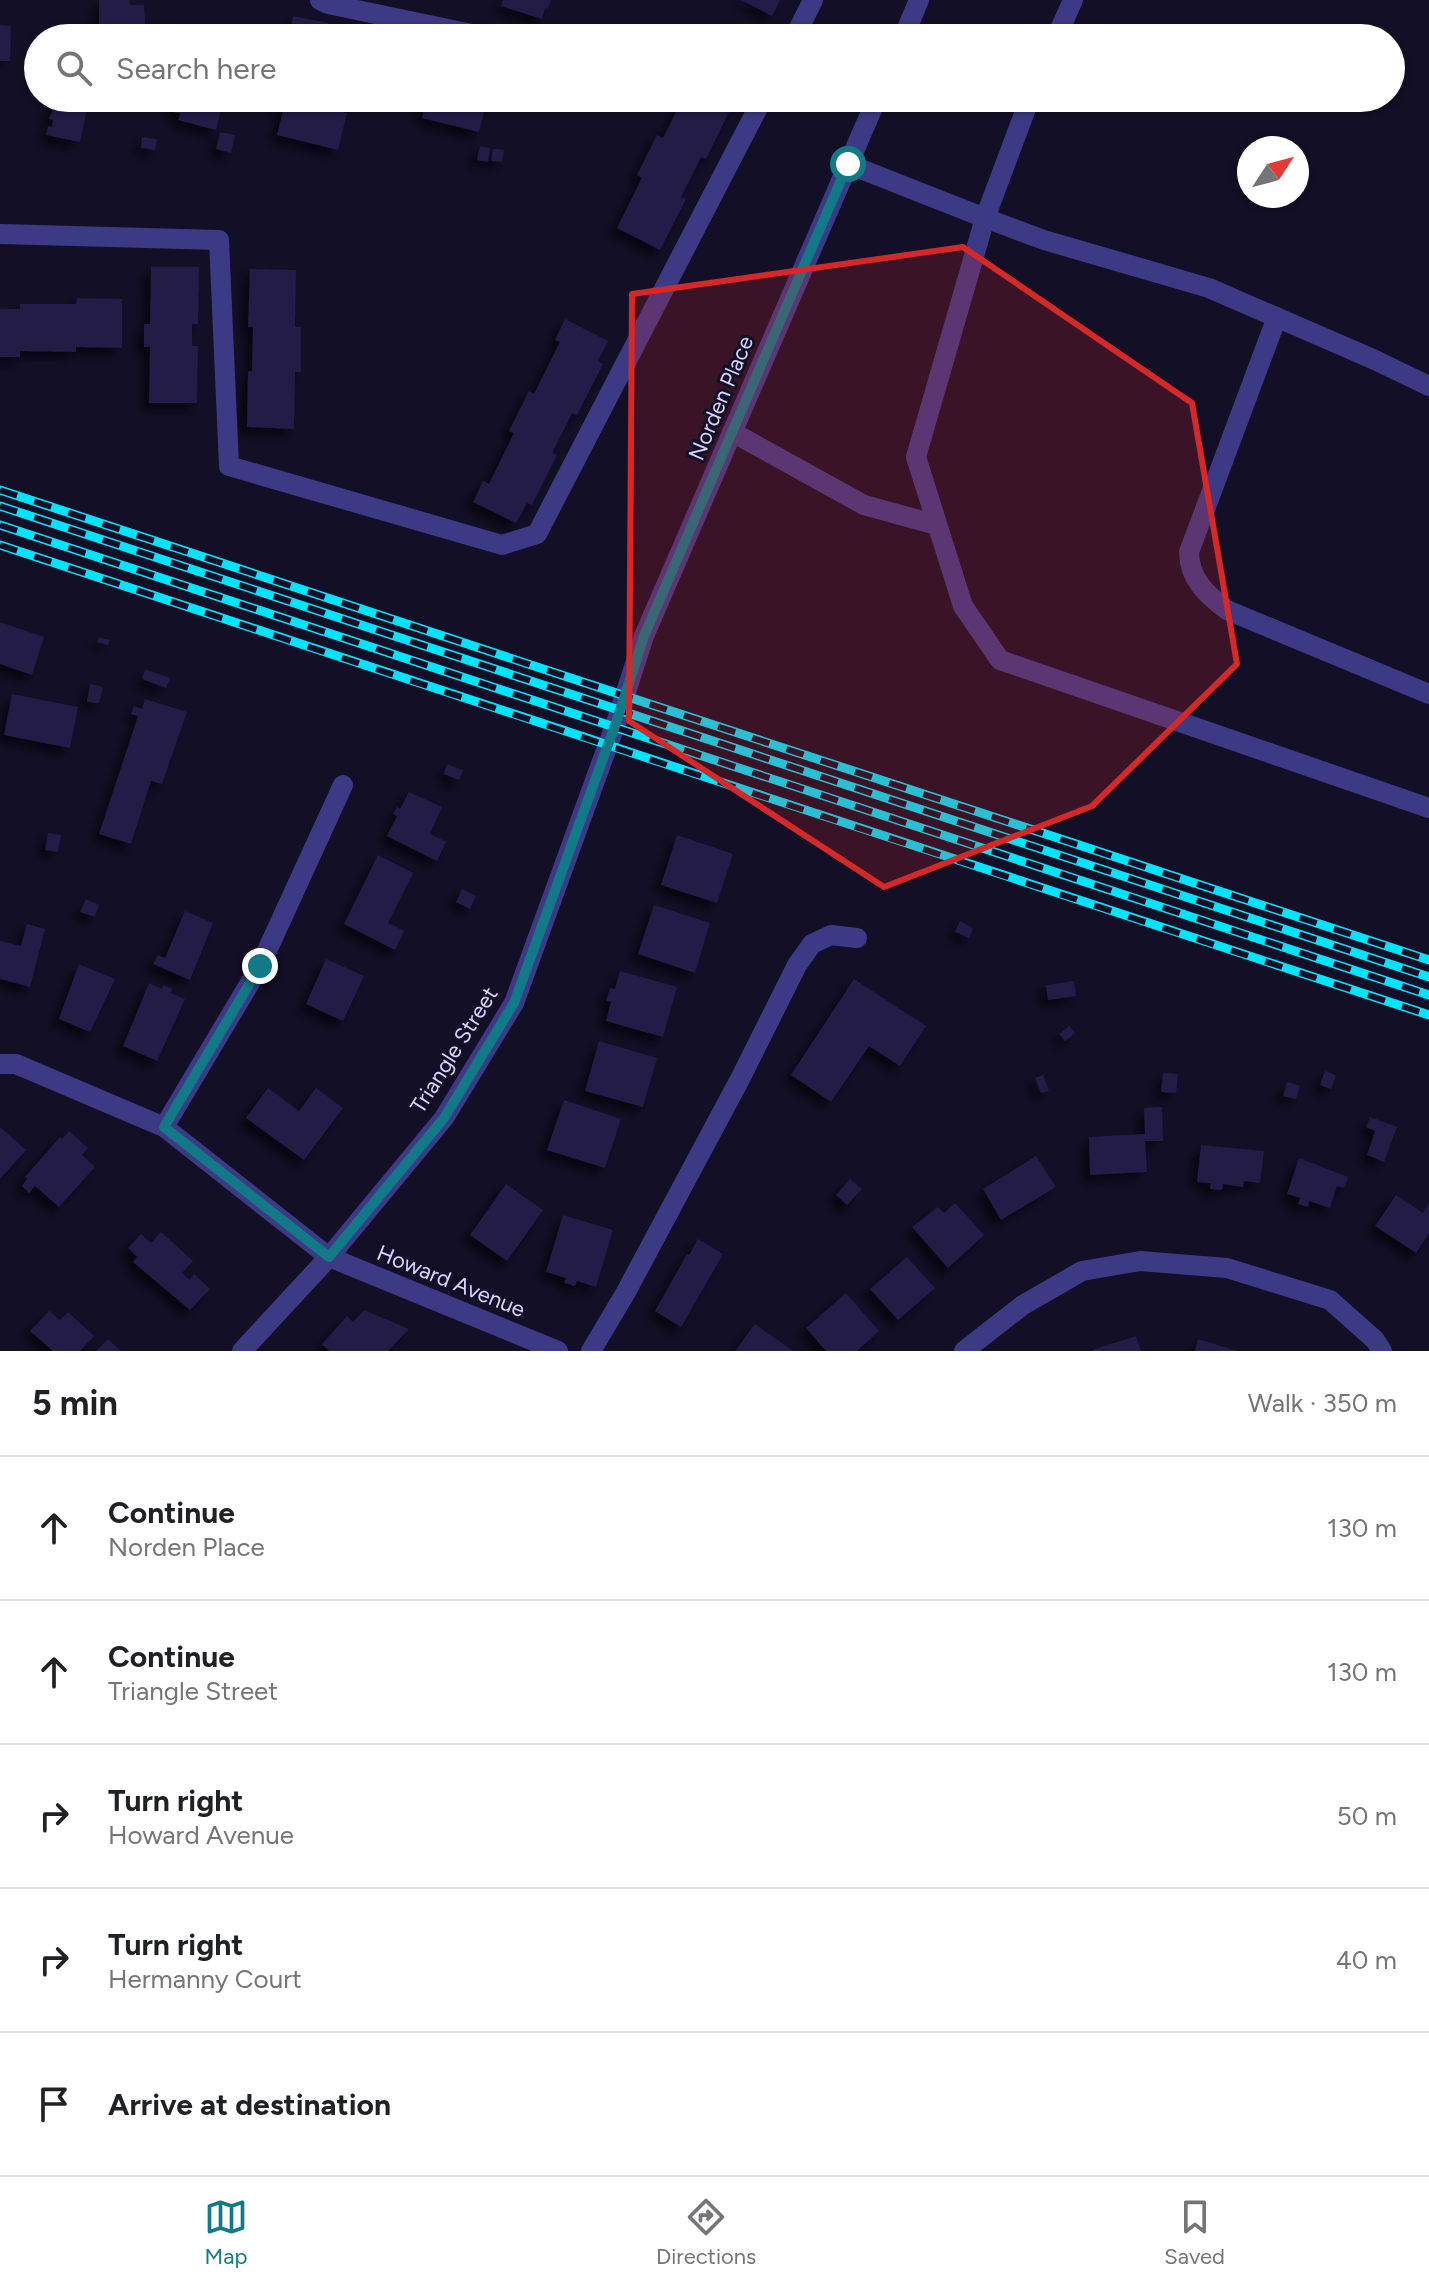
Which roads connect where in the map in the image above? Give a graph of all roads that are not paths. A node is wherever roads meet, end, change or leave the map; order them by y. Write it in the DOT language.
graph roads {
  1 [pos="320,0"];
  2 [pos="813,0"];
  3 [pos="919,0"];
  4 [pos="1073,0"];
  5 [pos="424,24"];
  6 [pos="801,24"];
  7 [pos="909,24"];
  8 [pos="1062,24"];
  9 [pos="756,112"];
  10 [pos="871,112"];
  11 [pos="1025,112"];
  12 [pos="848,164"];
  13 [pos="985,218"];
  14 [pos="0,234"];
  15 [pos="1277,317"];
  16 [pos="1429,386"];
  17 [pos="732,432"];
  18 [pos="937,525"];
  19 [pos="1429,694"];
  20 [pos="617,720"];
  21 [pos="343,785"];
  22 [pos="1429,808"];
  23 [pos="857,938"];
  24 [pos="0,1064"];
  25 [pos="164,1127"];
  26 [pos="329,1257"];
  27 [pos="242,1351"];
  28 [pos="558,1351"];
  29 [pos="591,1351"];
  30 [pos="964,1351"];
  31 [pos="1382,1351"];
  1 -- 5 [label="street"];
  2 -- 6 [label="street"];
  3 -- 7 [label="street"];
  4 -- 8 [label="street"];
  9 -- 14 [label="street"];
  10 -- 12 [label="street, Norden Place"];
  11 -- 13 [label="street"];
  12 -- 13 [label="street"];
  12 -- 17 [label="street, Norden Place"];
  13 -- 15 [label="street"];
  13 -- 18 [label="street"];
  15 -- 16 [label="street"];
  15 -- 19 [label="street"];
  17 -- 18 [label="street"];
  17 -- 20 [label="street, Norden Place"];
  18 -- 22 [label="street"];
  20 -- 26 [label="street, Triangle Street"];
  21 -- 25 [label="street"];
  23 -- 29 [label="street"];
  24 -- 25 [label="street, Howard Avenue"];
  25 -- 26 [label="street, Howard Avenue"];
  26 -- 27 [label="street, Triangle Street"];
  26 -- 28 [label="street, Howard Avenue"];
  30 -- 31 [label="street"];
}
